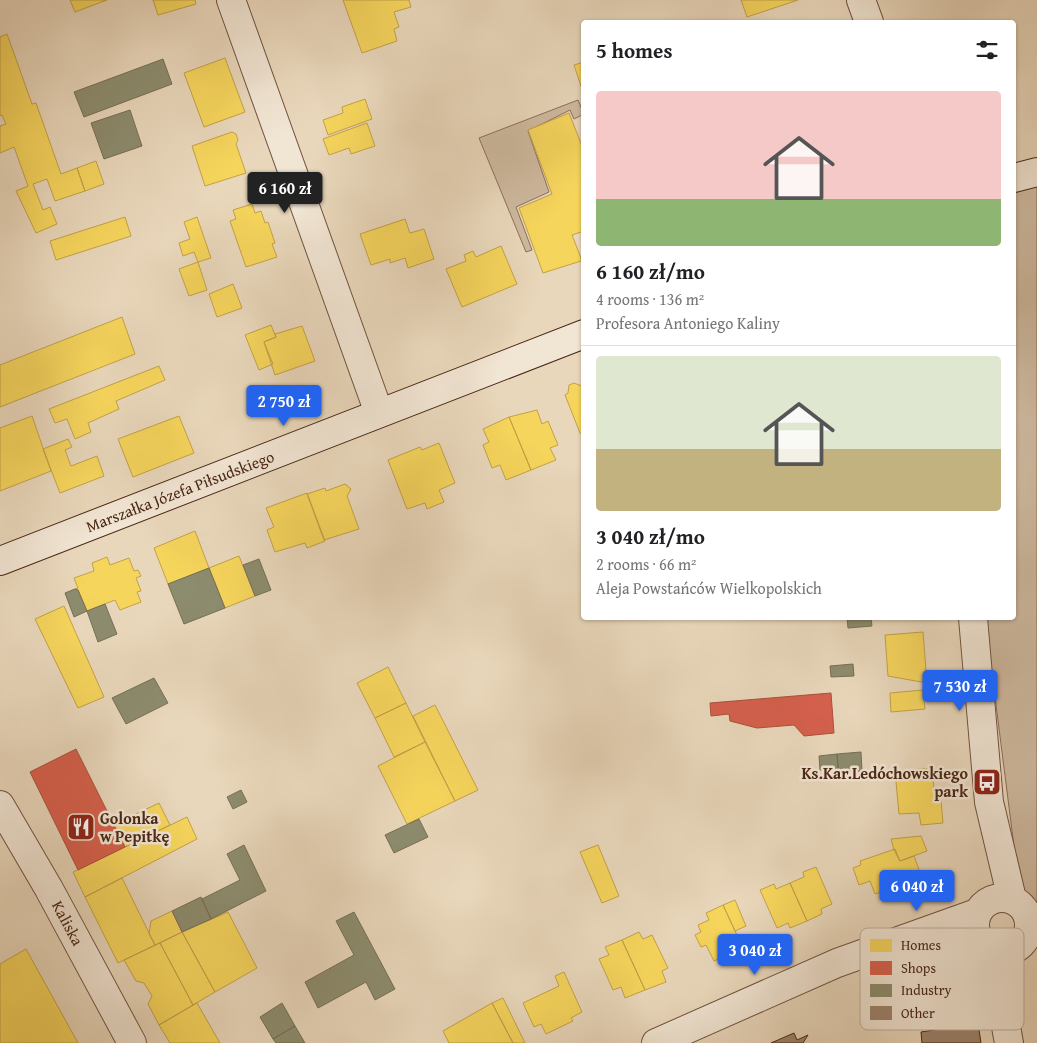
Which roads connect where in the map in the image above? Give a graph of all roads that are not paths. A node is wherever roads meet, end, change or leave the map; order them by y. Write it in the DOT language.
graph roads {
  1 [pos="231,0"];
  2 [pos="861,0"];
  3 [pos="868,20"];
  4 [pos="1037,172"];
  5 [pos="1016,177"];
  6 [pos="581,335"];
  7 [pos="379,413"];
  8 [pos="0,561"];
  9 [pos="973,620"];
  10 [pos="0,805"];
  11 [pos="1008,910"];
  12 [pos="948,928"];
  13 [pos="974,928"];
  14 [pos="1024,934"];
  15 [pos="860,955"];
  16 [pos="132,1043"];
  17 [pos="656,1043"];
  1 -- 7 [label="street"];
  2 -- 3 [label="street"];
  4 -- 5 [label="street"];
  6 -- 7 [label="street, Marszałka Józefa Piłsudskiego"];
  7 -- 8 [label="street, Marszałka Józefa Piłsudskiego"];
  9 -- 11 [label="street"];
  10 -- 16 [label="street, Kaliska"];
  11 -- 12 [label="street"];
  11 -- 13 [label="street"];
  11 -- 14 [label="street"];
  15 -- 17 [label="street"];
}
